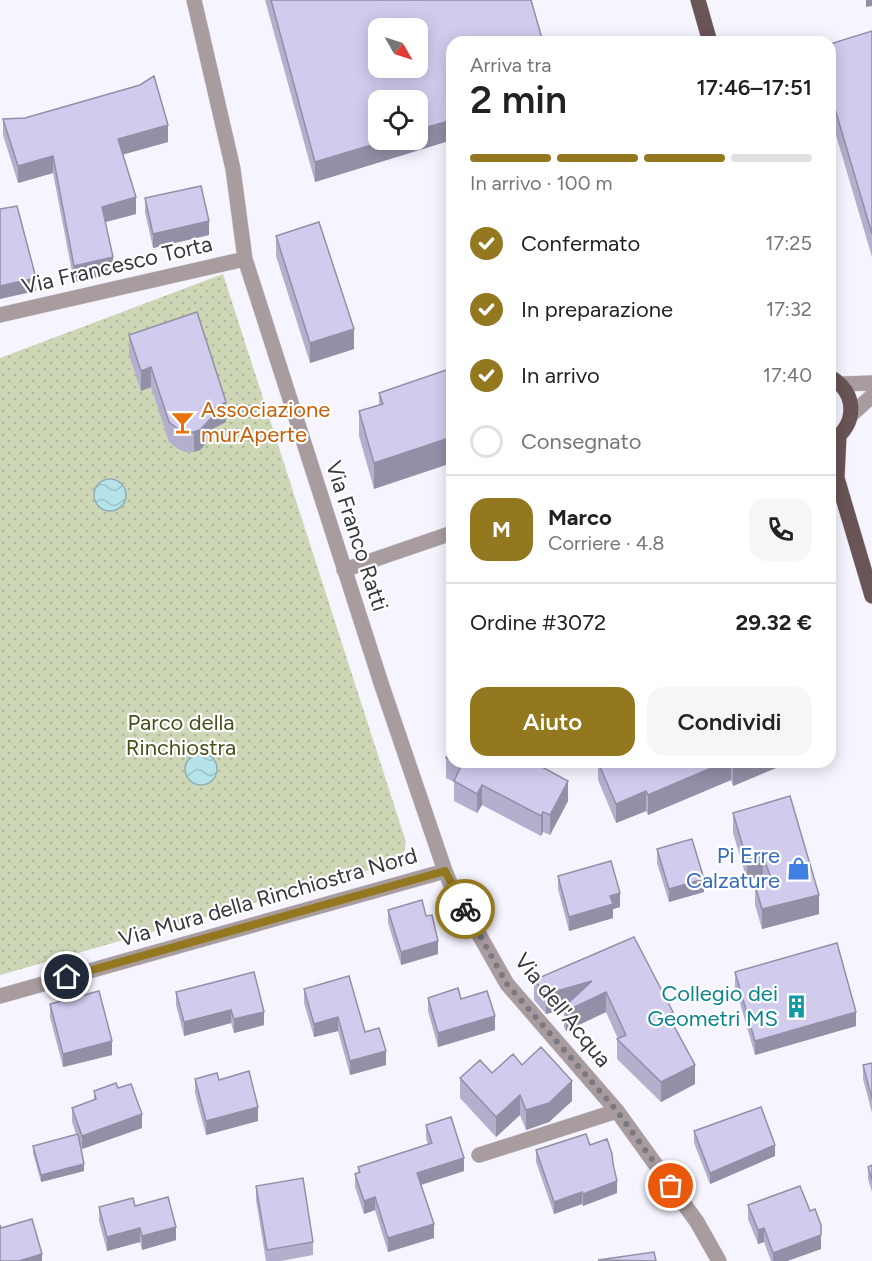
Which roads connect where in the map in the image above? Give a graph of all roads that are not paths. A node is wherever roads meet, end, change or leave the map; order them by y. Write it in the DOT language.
graph roads {
  1 [pos="194,0"];
  2 [pos="698,0"];
  3 [pos="708,36"];
  4 [pos="245,259"];
  5 [pos="0,315"];
  6 [pos="836,379"];
  7 [pos="836,382"];
  8 [pos="872,383"];
  9 [pos="872,396"];
  10 [pos="851,415"];
  11 [pos="836,437"];
  12 [pos="836,482"];
  13 [pos="446,535"];
  14 [pos="344,570"];
  15 [pos="872,596"];
  16 [pos="445,871"];
  17 [pos="0,996"];
  18 [pos="617,1111"];
  19 [pos="478,1155"];
  20 [pos="719,1261"];
  1 -- 4 [label="street, Via Franco Ratti"];
  2 -- 3 [label="main road"];
  4 -- 5 [label="street, Via Francesco Torta"];
  4 -- 14 [label="street, Via Franco Ratti"];
  6 -- 8 [label="street"];
  7 -- 10 [label="main road"];
  9 -- 10 [label="street"];
  10 -- 11 [label="main road"];
  12 -- 15 [label="main road"];
  13 -- 14 [label="street"];
  14 -- 16 [label="street, Via Franco Ratti"];
  16 -- 17 [label="street, Via Mura della Rinchiostra Nord"];
  16 -- 18 [label="street, Via dell'Acqua"];
  18 -- 19 [label="street"];
  18 -- 20 [label="street, Via dell'Acqua"];
}
